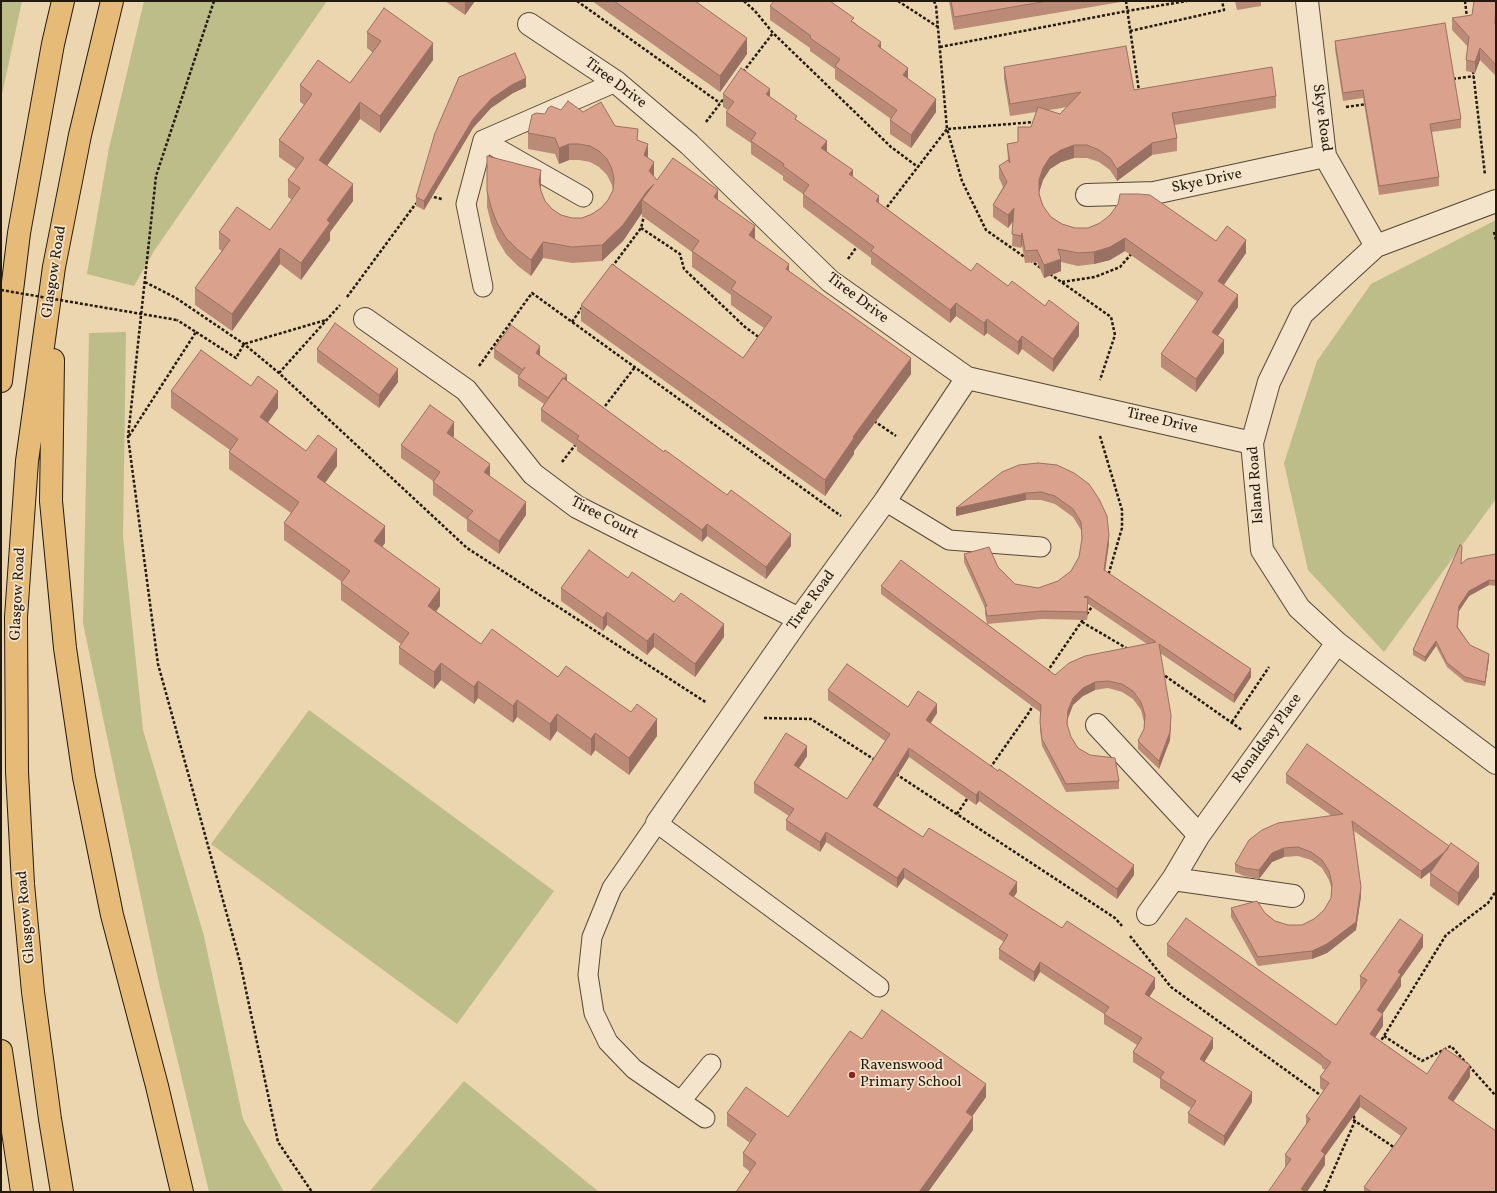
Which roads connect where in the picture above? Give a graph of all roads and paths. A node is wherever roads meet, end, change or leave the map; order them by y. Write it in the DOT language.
graph roads {
  1 [pos="63,1"];
  2 [pos="112,1"];
  3 [pos="214,1"];
  4 [pos="577,1"];
  5 [pos="744,1"];
  6 [pos="898,1"];
  7 [pos="934,1"];
  8 [pos="1126,1"];
  9 [pos="1187,1"];
  10 [pos="1222,1"];
  11 [pos="1307,1"];
  12 [pos="1465,1"];
  13 [pos="1127,11"];
  14 [pos="529,24"];
  15 [pos="1467,24"];
  16 [pos="938,28"];
  17 [pos="1130,31"];
  18 [pos="773,33"];
  19 [pos="53,44"];
  20 [pos="940,47"];
  21 [pos="1473,68"];
  22 [pos="742,74"];
  23 [pos="1474,76"];
  24 [pos="1451,80"];
  25 [pos="616,82"];
  26 [pos="729,92"];
  27 [pos="1140,97"];
  28 [pos="1373,100"];
  29 [pos="720,103"];
  30 [pos="1320,111"];
  31 [pos="1041,121"];
  32 [pos="947,129"];
  33 [pos="483,140"];
  34 [pos="689,144"];
  35 [pos="1325,156"];
  36 [pos="918,167"];
  37 [pos="1087,195"];
  38 [pos="426,196"];
  39 [pos="583,197"];
  40 [pos="420,201"];
  41 [pos="1492,202"];
  42 [pos="466,204"];
  43 [pos="884,212"];
  44 [pos="645,214"];
  45 [pos="641,228"];
  46 [pos="1496,240"];
  47 [pos="859,243"];
  48 [pos="1376,246"];
  49 [pos="1133,252"];
  50 [pos="54,267"];
  51 [pos="1042,269"];
  52 [pos="1,271"];
  53 [pos="609,272"];
  54 [pos="1049,273"];
  55 [pos="830,281"];
  56 [pos="145,282"];
  57 [pos="1061,282"];
  58 [pos="483,287"];
  59 [pos="1,290"];
  60 [pos="585,303"];
  61 [pos="327,319"];
  62 [pos="365,319"];
  63 [pos="572,322"];
  64 [pos="196,332"];
  65 [pos="764,341"];
  66 [pos="244,344"];
  67 [pos="635,367"];
  68 [pos="279,373"];
  69 [pos="966,378"];
  70 [pos="1,381"];
  71 [pos="463,388"];
  72 [pos="1091,406"];
  73 [pos="597,416"];
  74 [pos="873,419"];
  75 [pos="128,437"];
  76 [pos="579,441"];
  77 [pos="1252,442"];
  78 [pos="918,452"];
  79 [pos="546,484"];
  80 [pos="885,501"];
  81 [pos="862,532"];
  82 [pos="1041,547"];
  83 [pos="1106,580"];
  84 [pos="1094,604"];
  85 [pos="799,619"];
  86 [pos="1082,622"];
  87 [pos="1337,643"];
  88 [pos="1129,650"];
  89 [pos="1269,667"];
  90 [pos="1155,668"];
  91 [pos="1044,678"];
  92 [pos="1036,698"];
  93 [pos="731,718"];
  94 [pos="1232,722"];
  95 [pos="1097,726"];
  96 [pos="1264,745"];
  97 [pos="877,762"];
  98 [pos="1496,763"];
  99 [pos="989,769"];
  100 [pos="890,771"];
  101 [pos="970,795"];
  102 [pos="957,814"];
  103 [pos="657,824"];
  104 [pos="1199,835"];
  105 [pos="1173,879"];
  106 [pos="1496,891"];
  107 [pos="1293,896"];
  108 [pos="1148,914"];
  109 [pos="1124,929"];
  110 [pos="1129,935"];
  111 [pos="879,987"];
  112 [pos="1384,1036"];
  113 [pos="1377,1049"];
  114 [pos="1,1051"];
  115 [pos="711,1064"];
  116 [pos="1496,1096"];
  117 [pos="1323,1098"];
  118 [pos="681,1101"];
  119 [pos="1352,1107"];
  120 [pos="1349,1116"];
  121 [pos="705,1118"];
  122 [pos="1355,1121"];
  123 [pos="1401,1152"];
  124 [pos="22,1192"];
  125 [pos="62,1192"];
  126 [pos="182,1192"];
  127 [pos="312,1192"];
  128 [pos="1324,1192"];
  1 -- 19 [label="main road"];
  2 -- 50 [label="main road, Glasgow Road"];
  3 -- 56 [label="path"];
  4 -- 29 [label="path"];
  5 -- 18 [label="path"];
  6 -- 16 [label="path"];
  7 -- 16 [label="path"];
  8 -- 13 [label="path"];
  9 -- 13 [label="path"];
  10 -- 17 [label="path"];
  11 -- 30 [label="street, Skye Road"];
  12 -- 15 [label="path"];
  13 -- 17 [label="path"];
  13 -- 20 [label="path"];
  14 -- 25 [label="street, Tiree Drive"];
  16 -- 20 [label="path"];
  17 -- 27 [label="path"];
  18 -- 22 [label="path"];
  18 -- 36 [label="path"];
  19 -- 52 [label="main road"];
  19 -- 70 [label="main road"];
  20 -- 32 [label="path"];
  21 -- 23 [label="path"];
  23 -- 24 [label="path"];
  23 -- 41 [label="path"];
  25 -- 33 [label="lane"];
  25 -- 34 [label="street, Tiree Drive"];
  26 -- 29 [label="path"];
  28 -- 30 [label="path"];
  29 -- 34 [label="path"];
  30 -- 35 [label="street, Skye Road"];
  31 -- 32 [label="path"];
  32 -- 36 [label="path"];
  32 -- 51 [label="path"];
  33 -- 39 [label="lane"];
  33 -- 42 [label="lane"];
  34 -- 55 [label="street, Tiree Drive"];
  35 -- 37 [label="street, Skye Drive"];
  35 -- 48 [label="street, Skye Road"];
  36 -- 43 [label="path"];
  38 -- 42 [label="path"];
  40 -- 61 [label="path"];
  41 -- 46 [label="path"];
  41 -- 48 [label="street, Island Road"];
  42 -- 58 [label="lane"];
  44 -- 45 [label="path"];
  45 -- 53 [label="path"];
  45 -- 65 [label="path"];
  47 -- 55 [label="path"];
  48 -- 77 [label="street, Island Road"];
  49 -- 57 [label="path"];
  50 -- 125 [label="main road, Glasgow Road"];
  50 -- 126 [label="main road"];
  54 -- 57 [label="path"];
  55 -- 69 [label="street, Tiree Drive"];
  56 -- 66 [label="path"];
  56 -- 75 [label="path"];
  57 -- 72 [label="path"];
  59 -- 64 [label="path, bridge"];
  60 -- 63 [label="path"];
  61 -- 66 [label="path"];
  61 -- 68 [label="path"];
  62 -- 71 [label="street, Tiree Court"];
  63 -- 67 [label="path"];
  63 -- 71 [label="path"];
  64 -- 66 [label="path"];
  64 -- 75 [label="path"];
  66 -- 68 [label="path"];
  67 -- 73 [label="path"];
  67 -- 81 [label="path"];
  68 -- 93 [label="path"];
  69 -- 72 [label="street, Tiree Drive"];
  69 -- 78 [label="street, Tiree Road"];
  71 -- 79 [label="street, Tiree Court"];
  72 -- 77 [label="street, Tiree Drive"];
  72 -- 83 [label="path"];
  74 -- 78 [label="path"];
  75 -- 127 [label="path"];
  76 -- 79 [label="path"];
  77 -- 87 [label="street, Island Road"];
  78 -- 80 [label="street, Tiree Road"];
  79 -- 85 [label="street, Tiree Court"];
  80 -- 81 [label="street, Tiree Road"];
  80 -- 82 [label="lane"];
  81 -- 85 [label="street, Tiree Road"];
  84 -- 86 [label="path"];
  85 -- 93 [label="street, Tiree Road"];
  86 -- 88 [label="path"];
  86 -- 91 [label="path"];
  87 -- 96 [label="street, Ronaldsay Place"];
  87 -- 98 [label="street, Island Road"];
  89 -- 94 [label="path"];
  90 -- 94 [label="path"];
  92 -- 99 [label="path"];
  93 -- 97 [label="path"];
  93 -- 103 [label="street, Tiree Road"];
  94 -- 96 [label="path"];
  95 -- 104 [label="street"];
  96 -- 104 [label="street, Ronaldsay Place"];
  100 -- 102 [label="path"];
  101 -- 102 [label="path"];
  102 -- 109 [label="path"];
  103 -- 111 [label="lane"];
  103 -- 118 [label="lane"];
  104 -- 105 [label="street, Ronaldsay Place"];
  105 -- 107 [label="street"];
  105 -- 108 [label="street, Ronaldsay Place"];
  106 -- 112 [label="path"];
  110 -- 117 [label="path"];
  112 -- 113 [label="path"];
  112 -- 116 [label="path"];
  114 -- 124 [label="main road"];
  115 -- 118 [label="lane"];
  118 -- 121 [label="lane"];
  119 -- 122 [label="path"];
  120 -- 122 [label="path"];
  122 -- 123 [label="path"];
  122 -- 128 [label="path"];
}
